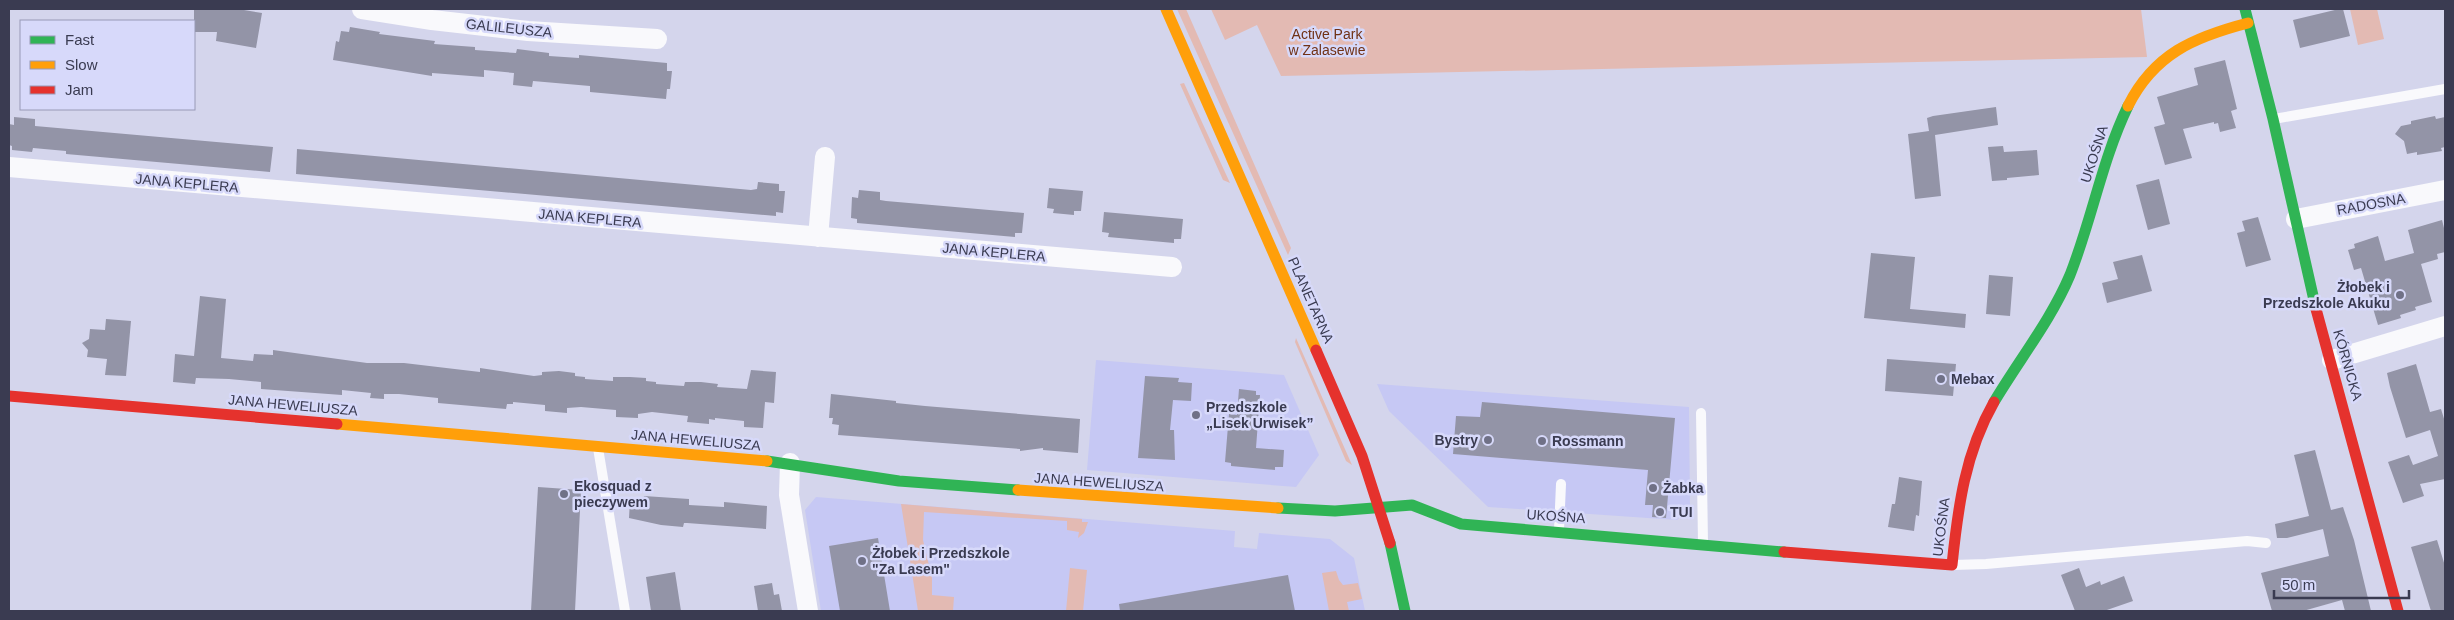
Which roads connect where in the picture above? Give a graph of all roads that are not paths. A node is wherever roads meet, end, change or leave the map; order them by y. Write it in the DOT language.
graph roads {
  1 [pos="362,9"];
  2 [pos="1166,9"];
  3 [pos="2245,9"];
  4 [pos="2248,23"];
  5 [pos="656,39"];
  6 [pos="2445,89"];
  7 [pos="2273,119"];
  8 [pos="824,157"];
  9 [pos="9,167"];
  10 [pos="2445,190"];
  11 [pos="2296,218"];
  12 [pos="818,238"];
  13 [pos="1172,267"];
  14 [pos="2445,326"];
  15 [pos="2332,360"];
  16 [pos="9,396"];
  17 [pos="1701,413"];
  18 [pos="598,447"];
  19 [pos="790,463"];
  20 [pos="1561,484"];
  21 [pos="1381,508"];
  22 [pos="1559,531"];
  23 [pos="2266,542"];
  24 [pos="1703,544"];
  25 [pos="1396,565"];
  26 [pos="1952,565"];
  27 [pos="1392,602"];
  28 [pos="625,611"];
  29 [pos="808,611"];
  30 [pos="1405,611"];
  31 [pos="2398,611"];
  1 -- 5 [label="street, GALILEUSZA"];
  2 -- 21 [label="street, PLANETARNA"];
  3 -- 4 [label="street, KÓRNICKA"];
  4 -- 7 [label="street, KÓRNICKA"];
  4 -- 26 [label="street, UKOŚNA"];
  6 -- 7 [label="lane"];
  7 -- 11 [label="street, KÓRNICKA"];
  8 -- 12 [label="street"];
  9 -- 12 [label="street, JANA KEPLERA"];
  10 -- 11 [label="street, RADOSNA"];
  11 -- 15 [label="street, KÓRNICKA"];
  12 -- 13 [label="street, JANA KEPLERA"];
  14 -- 15 [label="street"];
  15 -- 31 [label="street, KÓRNICKA"];
  16 -- 18 [label="street, JANA HEWELIUSZA"];
  17 -- 24 [label="lane"];
  18 -- 19 [label="street, JANA HEWELIUSZA"];
  18 -- 28 [label="lane"];
  19 -- 21 [label="street, JANA HEWELIUSZA"];
  19 -- 29 [label="street"];
  20 -- 22 [label="lane"];
  21 -- 22 [label="street, UKOŚNA"];
  21 -- 25 [label="street, PLANETARNA"];
  22 -- 24 [label="street, UKOŚNA"];
  23 -- 26 [label="lane"];
  24 -- 26 [label="street, UKOŚNA"];
  25 -- 27 [label="lane"];
  25 -- 30 [label="street, PLANETARNA"];
}
